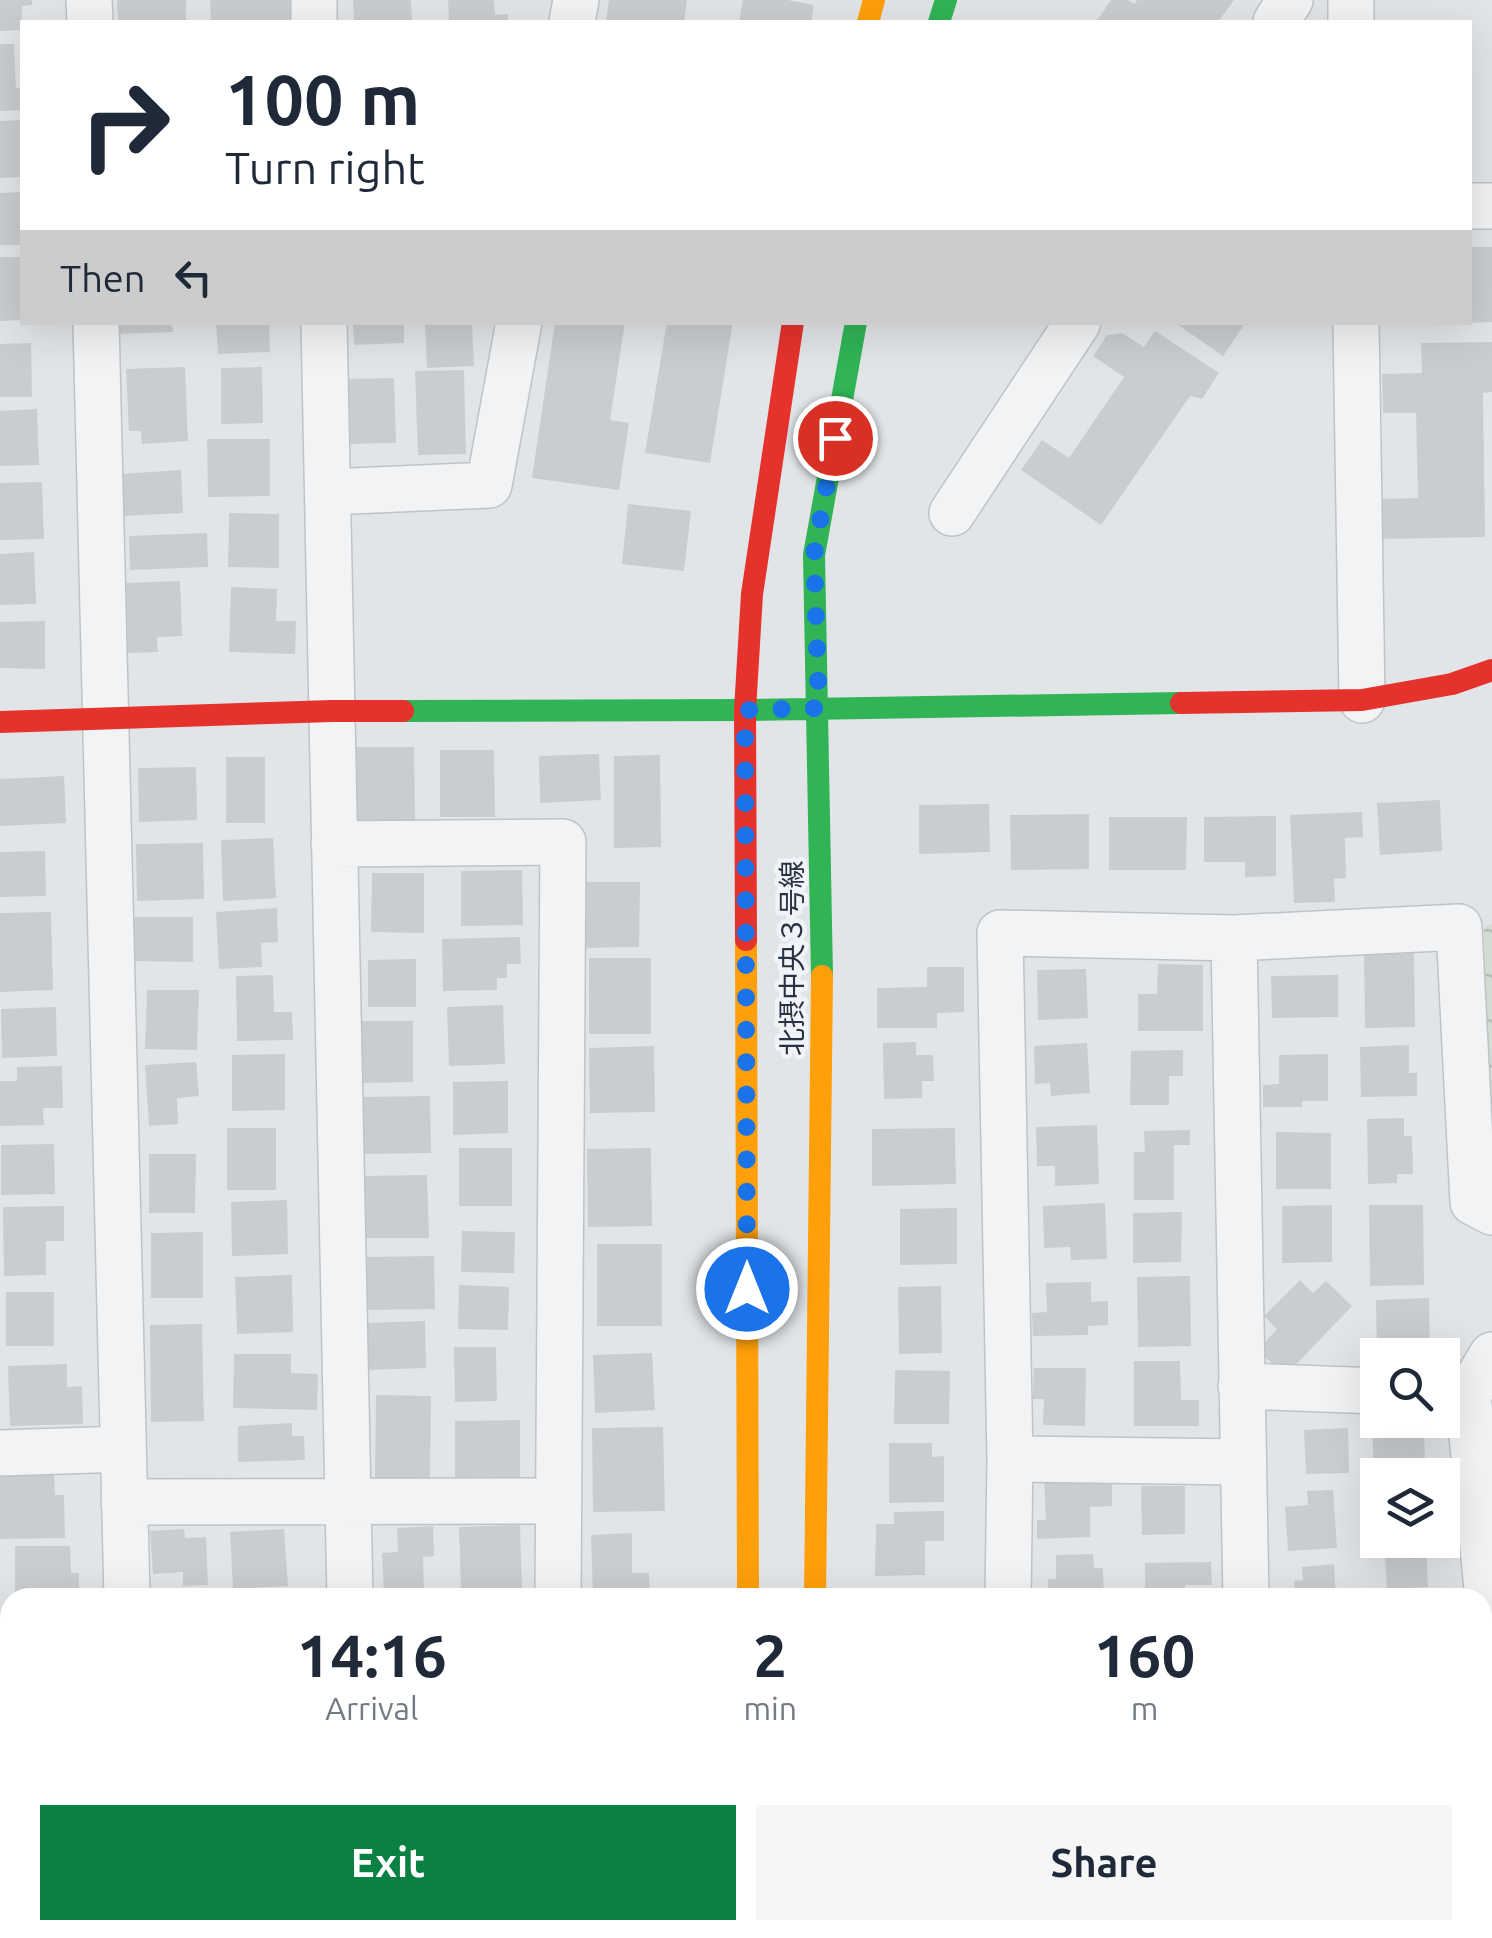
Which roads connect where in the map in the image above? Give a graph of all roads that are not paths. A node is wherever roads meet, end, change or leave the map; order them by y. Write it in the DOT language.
graph roads {
  1 [pos="96,325"];
  2 [pos="324,325"];
  3 [pos="517,325"];
  4 [pos="793,325"];
  5 [pos="855,325"];
  6 [pos="1076,325"];
  7 [pos="1356,325"];
  8 [pos="329,492"];
  9 [pos="952,513"];
  10 [pos="1492,670"];
  11 [pos="1362,700"];
  12 [pos="819,708"];
  13 [pos="332,710"];
  14 [pos="745,710"];
  15 [pos="104,718"];
  16 [pos="0,722"];
  17 [pos="334,844"];
  18 [pos="1234,938"];
  19 [pos="1492,1212"];
  20 [pos="1492,1355"];
  21 [pos="1241,1386"];
  22 [pos="1460,1389"];
  23 [pos="1360,1390"];
  24 [pos="1460,1427"];
  25 [pos="123,1448"];
  26 [pos="0,1452"];
  27 [pos="1010,1459"];
  28 [pos="1242,1462"];
  29 [pos="558,1501"];
  30 [pos="124,1502"];
  31 [pos="350,1503"];
  32 [pos="127,1588"];
  33 [pos="350,1588"];
  34 [pos="558,1588"];
  35 [pos="748,1588"];
  36 [pos="815,1588"];
  37 [pos="1008,1588"];
  38 [pos="1246,1588"];
  39 [pos="1484,1588"];
  1 -- 15 [label="street"];
  2 -- 8 [label="street"];
  3 -- 8 [label="street"];
  4 -- 14 [label="street, 北摂中央３号線"];
  5 -- 12 [label="street, 北摂中央３号線"];
  6 -- 9 [label="street"];
  7 -- 11 [label="street"];
  8 -- 13 [label="street"];
  10 -- 11 [label="street"];
  11 -- 12 [label="street"];
  12 -- 14 [label="street"];
  12 -- 36 [label="street, 北摂中央３号線"];
  13 -- 14 [label="street"];
  13 -- 15 [label="street"];
  13 -- 17 [label="street"];
  14 -- 35 [label="street, 北摂中央３号線"];
  15 -- 16 [label="street"];
  15 -- 25 [label="street"];
  17 -- 29 [label="street"];
  17 -- 31 [label="street"];
  18 -- 19 [label="street"];
  18 -- 21 [label="street"];
  18 -- 27 [label="street"];
  20 -- 22 [label="street"];
  21 -- 23 [label="street"];
  21 -- 28 [label="street"];
  24 -- 39 [label="street"];
  25 -- 26 [label="street"];
  25 -- 30 [label="street"];
  27 -- 28 [label="street"];
  27 -- 37 [label="street"];
  28 -- 38 [label="street"];
  29 -- 31 [label="street"];
  29 -- 34 [label="street"];
  30 -- 31 [label="street"];
  30 -- 32 [label="street"];
  31 -- 33 [label="street"];
}
